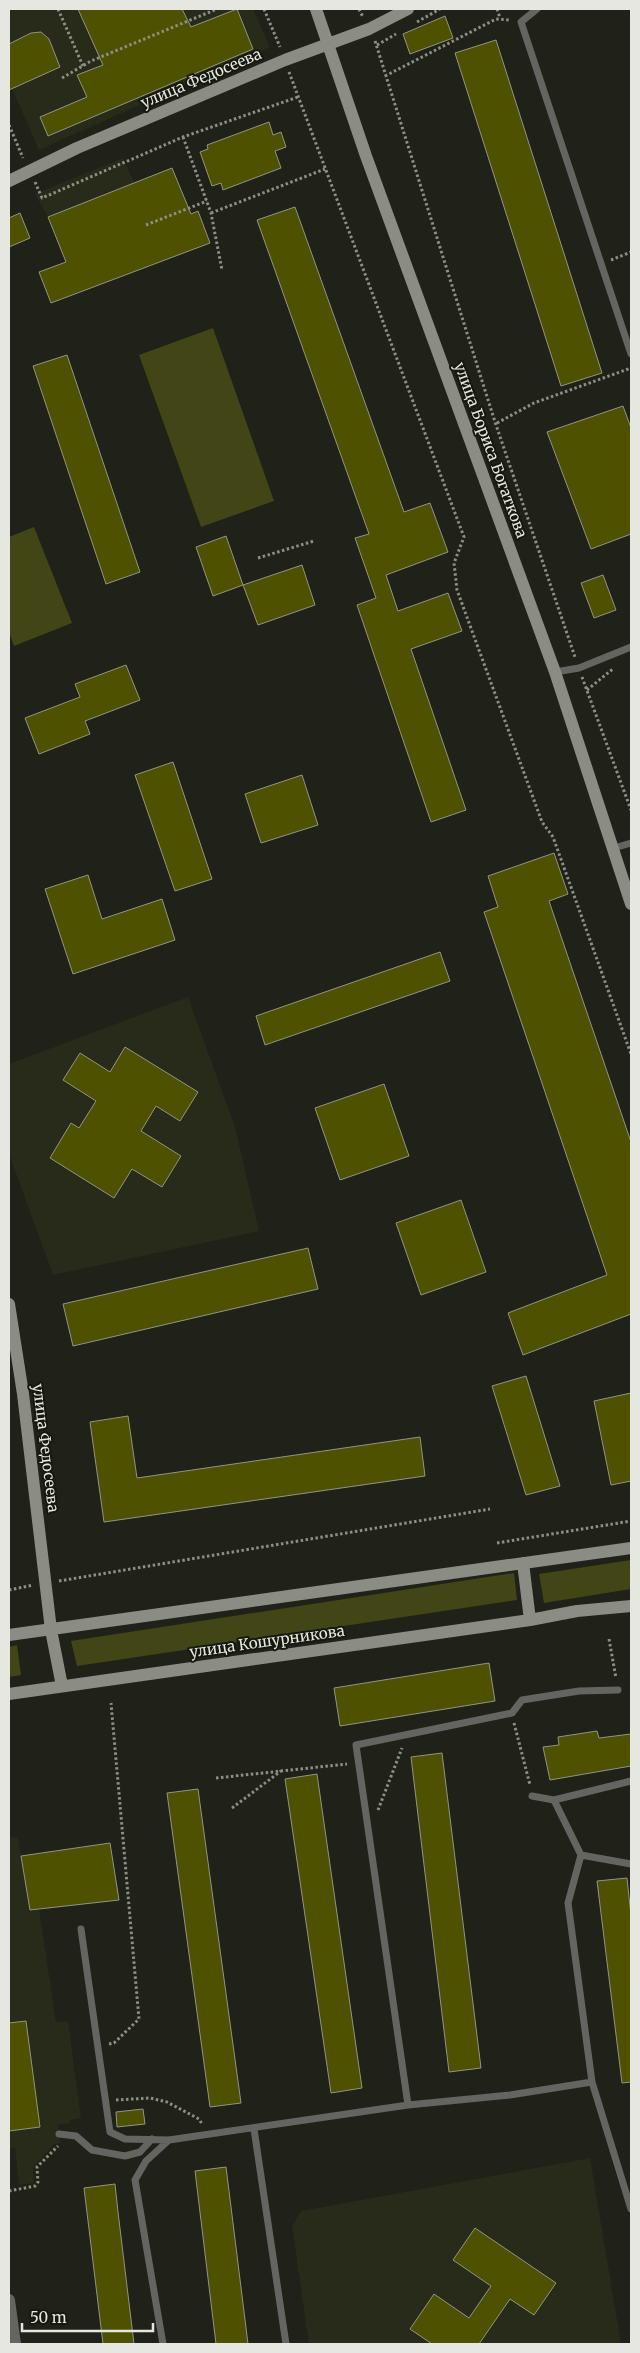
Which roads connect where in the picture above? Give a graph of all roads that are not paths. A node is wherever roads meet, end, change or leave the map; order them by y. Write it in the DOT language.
graph roads {
  1 [pos="316,9"];
  2 [pos="408,9"];
  3 [pos="537,9"];
  4 [pos="329,44"];
  5 [pos="9,180"];
  6 [pos="631,354"];
  7 [pos="631,647"];
  8 [pos="555,672"];
  9 [pos="631,843"];
  10 [pos="614,848"];
  11 [pos="631,904"];
  12 [pos="9,1304"];
  13 [pos="631,1548"];
  14 [pos="522,1563"];
  15 [pos="631,1606"];
  16 [pos="530,1620"];
  17 [pos="51,1630"];
  18 [pos="9,1635"];
  19 [pos="62,1686"];
  20 [pos="617,1686"];
  21 [pos="9,1694"];
  22 [pos="631,1781"];
  23 [pos="532,1796"];
  24 [pos="554,1800"];
  25 [pos="581,1856"];
  26 [pos="631,1864"];
  27 [pos="81,1929"];
  28 [pos="592,2082"];
  29 [pos="408,2105"];
  30 [pos="254,2129"];
  31 [pos="62,2135"];
  32 [pos="152,2139"];
  33 [pos="169,2140"];
  34 [pos="631,2209"];
  35 [pos="9,2300"];
  36 [pos="14,2344"];
  37 [pos="163,2344"];
  38 [pos="286,2344"];
  1 -- 4 [label="main road, улица Бориса Богаткова"];
  2 -- 4 [label="main road, улица Федосеева"];
  3 -- 6 [label="lane"];
  4 -- 5 [label="main road, улица Федосеева"];
  4 -- 8 [label="main road, улица Бориса Богаткова"];
  7 -- 8 [label="lane"];
  8 -- 10 [label="main road, улица Бориса Богаткова"];
  9 -- 10 [label="lane"];
  10 -- 11 [label="main road, улица Бориса Богаткова"];
  12 -- 17 [label="main road, улица Федосеева"];
  13 -- 14 [label="main road"];
  14 -- 16 [label="main road"];
  14 -- 17 [label="main road"];
  15 -- 16 [label="main road, улица Кошурникова"];
  16 -- 19 [label="main road, улица Кошурникова"];
  17 -- 18 [label="main road"];
  17 -- 19 [label="main road, улица Федосеева"];
  19 -- 21 [label="main road, улица Кошурникова"];
  20 -- 29 [label="lane"];
  22 -- 24 [label="lane"];
  23 -- 24 [label="lane"];
  24 -- 25 [label="lane"];
  25 -- 26 [label="lane"];
  25 -- 28 [label="lane"];
  27 -- 32 [label="lane"];
  28 -- 29 [label="lane"];
  28 -- 34 [label="lane"];
  29 -- 30 [label="lane"];
  30 -- 33 [label="lane"];
  30 -- 38 [label="lane"];
  31 -- 32 [label="lane"];
  32 -- 33 [label="lane"];
  33 -- 37 [label="lane"];
  35 -- 36 [label="street"];
}
